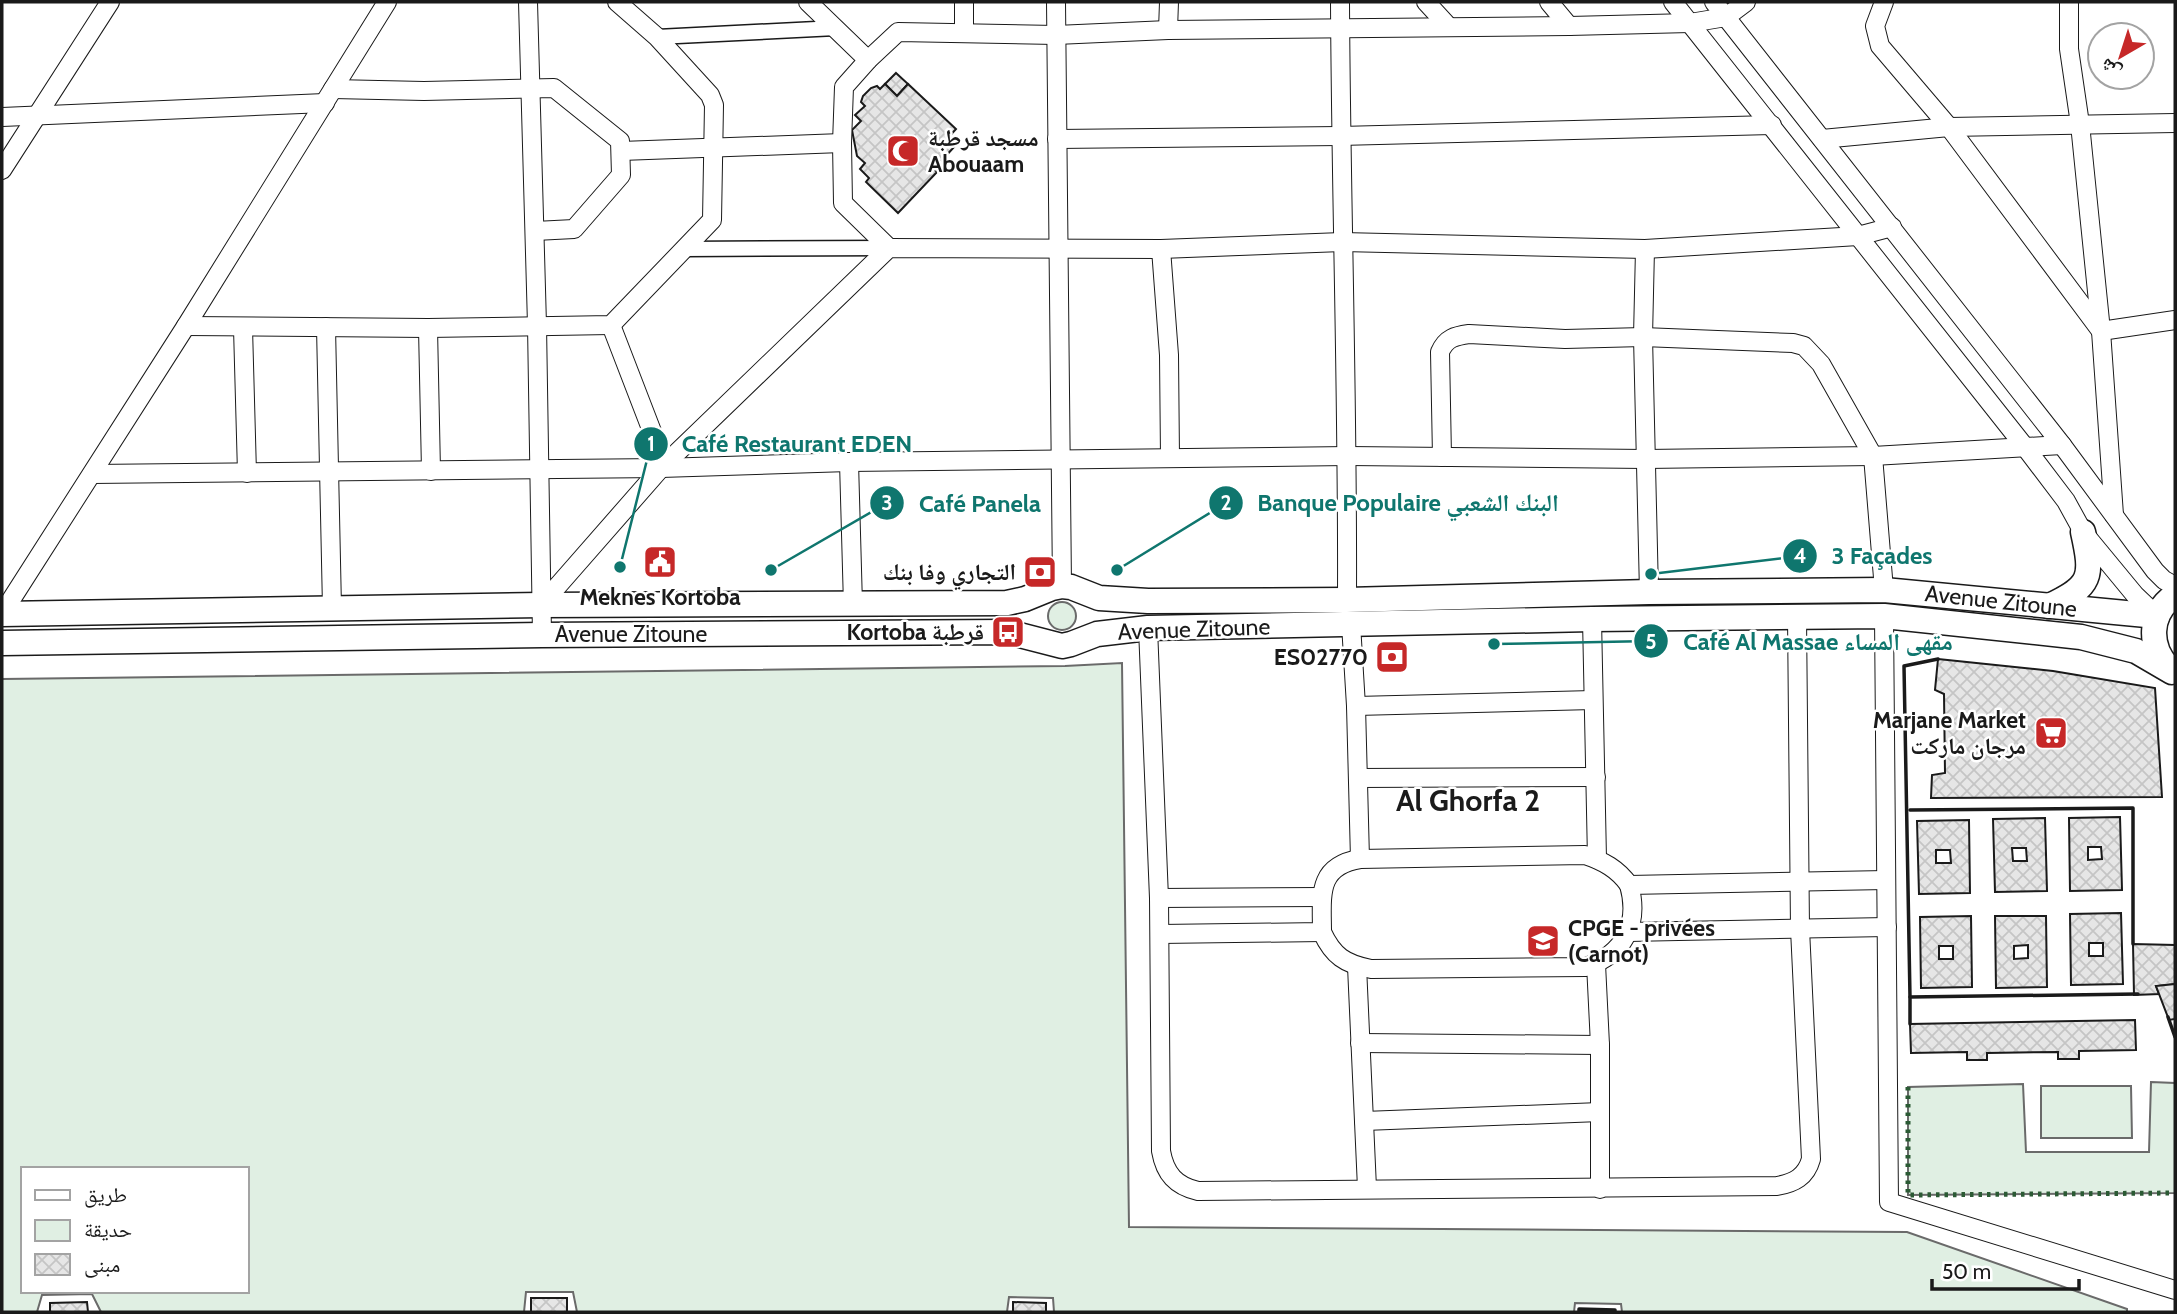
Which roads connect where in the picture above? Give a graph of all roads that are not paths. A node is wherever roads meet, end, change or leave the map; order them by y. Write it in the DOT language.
graph roads {
  1 [pos="110,2"];
  2 [pos="387,2"];
  3 [pos="528,2"];
  4 [pos="617,2"];
  5 [pos="808,2"];
  6 [pos="964,2"];
  7 [pos="1056,2"];
  8 [pos="1169,2"];
  9 [pos="1340,2"];
  10 [pos="1426,2"];
  11 [pos="1549,2"];
  12 [pos="1673,2"];
  13 [pos="1714,2"];
  14 [pos="1746,2"];
  15 [pos="1884,2"];
  16 [pos="2069,2"];
  17 [pos="1726,17"];
  18 [pos="1690,23"];
  19 [pos="1569,26"];
  20 [pos="1449,27"];
  21 [pos="836,28"];
  22 [pos="1340,29"];
  23 [pos="1168,30"];
  24 [pos="964,33"];
  25 [pos="1056,35"];
  26 [pos="657,37"];
  27 [pos="868,60"];
  28 [pos="531,90"];
  29 [pos="329,96"];
  30 [pos="2,117"];
  31 [pos="35,117"];
  32 [pos="2175,123"];
  33 [pos="2080,124"];
  34 [pos="1772,125"];
  35 [pos="1949,127"];
  36 [pos="1340,136"];
  37 [pos="1057,139"];
  38 [pos="1822,139"];
  39 [pos="842,143"];
  40 [pos="713,146"];
  41 [pos="621,150"];
  42 [pos="2,170"];
  43 [pos="1892,227"];
  44 [pos="535,231"];
  45 [pos="1858,236"];
  46 [pos="1342,242"];
  47 [pos="889,248"];
  48 [pos="1058,248"];
  49 [pos="684,249"];
  50 [pos="1161,249"];
  51 [pos="1645,249"];
  52 [pos="2175,320"];
  53 [pos="611,325"];
  54 [pos="186,326"];
  55 [pos="537,326"];
  56 [pos="326,327"];
  57 [pos="243,328"];
  58 [pos="428,328"];
  59 [pos="2101,331"];
  60 [pos="1643,337"];
  61 [pos="2062,445"];
  62 [pos="2025,447"];
  63 [pos="1348,456"];
  64 [pos="1873,456"];
  65 [pos="1442,457"];
  66 [pos="1170,458"];
  67 [pos="1646,459"];
  68 [pos="1060,460"];
  69 [pos="849,462"];
  70 [pos="661,468"];
  71 [pos="539,469"];
  72 [pos="431,471"];
  73 [pos="328,472"];
  74 [pos="247,473"];
  75 [pos="92,474"];
  76 [pos="2113,515"];
  77 [pos="2083,532"];
  78 [pos="2175,586"];
  79 [pos="1061,590"];
  80 [pos="1884,590"];
  81 [pos="1648,592"];
  82 [pos="2175,595"];
  83 [pos="541,605"];
  84 [pos="853,605"];
  85 [pos="2049,606"];
  86 [pos="332,608"];
  87 [pos="1349,612"];
  88 [pos="2,614"];
  89 [pos="1797,616"];
  90 [pos="1884,616"];
  91 [pos="2157,616"];
  92 [pos="1592,619"];
  93 [pos="1148,628"];
  94 [pos="542,635"];
  95 [pos="1079,640"];
  96 [pos="2,643"];
  97 [pos="1051,644"];
  98 [pos="2174,672"];
  99 [pos="1593,700"];
  100 [pos="1356,706"];
  101 [pos="1596,777"];
  102 [pos="1358,778"];
  103 [pos="1360,859"];
  104 [pos="1597,859"];
  105 [pos="1886,880"];
  106 [pos="1800,882"];
  107 [pos="1629,885"];
  108 [pos="1322,897"];
  109 [pos="1159,898"];
  110 [pos="1887,927"];
  111 [pos="1800,929"];
  112 [pos="1322,932"];
  113 [pos="1628,932"];
  114 [pos="1160,934"];
  115 [pos="1596,964"];
  116 [pos="1357,966"];
  117 [pos="1360,1043"];
  118 [pos="1600,1045"];
  119 [pos="1600,1112"];
  120 [pos="1364,1121"];
  121 [pos="1367,1188"];
  122 [pos="1600,1189"];
  123 [pos="2175,1290"];
  1 -- 31 [label="street"];
  2 -- 29 [label="street"];
  3 -- 28 [label="street"];
  4 -- 26 [label="street"];
  5 -- 21 [label="street"];
  6 -- 24 [label="street"];
  7 -- 25 [label="street"];
  8 -- 23 [label="street"];
  9 -- 22 [label="street"];
  10 -- 20 [label="street"];
  11 -- 19 [label="street"];
  12 -- 18 [label="street"];
  13 -- 17 [label="street"];
  14 -- 17 [label="street"];
  15 -- 35 [label="street"];
  16 -- 33 [label="street"];
  17 -- 18 [label="street"];
  17 -- 38 [label="street"];
  18 -- 19 [label="street"];
  18 -- 34 [label="street"];
  19 -- 20 [label="street"];
  20 -- 22 [label="street"];
  21 -- 26 [label="street"];
  21 -- 27 [label="street"];
  22 -- 23 [label="street"];
  22 -- 36 [label="street"];
  23 -- 25 [label="street"];
  24 -- 25 [label="street"];
  24 -- 27 [label="street"];
  25 -- 37 [label="street"];
  26 -- 40 [label="street"];
  27 -- 39 [label="street"];
  28 -- 29 [label="street"];
  28 -- 41 [label="street"];
  28 -- 44 [label="street"];
  29 -- 31 [label="street"];
  29 -- 54 [label="street"];
  30 -- 31 [label="street"];
  31 -- 42 [label="street"];
  32 -- 33 [label="street"];
  33 -- 35 [label="street"];
  33 -- 59 [label="street"];
  34 -- 36 [label="street"];
  34 -- 45 [label="street"];
  35 -- 38 [label="street"];
  35 -- 59 [label="street"];
  36 -- 37 [label="street"];
  36 -- 46 [label="street"];
  37 -- 48 [label="street"];
  38 -- 43 [label="street"];
  39 -- 40 [label="street"];
  39 -- 47 [label="street"];
  40 -- 41 [label="street"];
  40 -- 49 [label="street"];
  41 -- 44 [label="street"];
  43 -- 45 [label="street"];
  43 -- 61 [label="street"];
  44 -- 55 [label="street"];
  45 -- 51 [label="street"];
  45 -- 62 [label="street"];
  46 -- 50 [label="street"];
  46 -- 51 [label="street"];
  46 -- 63 [label="street"];
  47 -- 48 [label="street"];
  47 -- 49 [label="street"];
  47 -- 70 [label="street"];
  48 -- 50 [label="street"];
  48 -- 68 [label="street"];
  49 -- 53 [label="street"];
  50 -- 66 [label="street"];
  51 -- 60 [label="street"];
  52 -- 59 [label="street"];
  53 -- 55 [label="street"];
  53 -- 70 [label="street"];
  54 -- 57 [label="street"];
  54 -- 75 [label="street"];
  55 -- 58 [label="street"];
  55 -- 71 [label="street"];
  56 -- 57 [label="street"];
  56 -- 58 [label="street"];
  56 -- 73 [label="street"];
  57 -- 74 [label="street"];
  58 -- 72 [label="street"];
  59 -- 76 [label="street"];
  60 -- 64 [label="street"];
  60 -- 65 [label="street"];
  60 -- 67 [label="street"];
  61 -- 62 [label="street"];
  61 -- 76 [label="street"];
  62 -- 64 [label="street"];
  62 -- 77 [label="street"];
  63 -- 65 [label="street"];
  63 -- 66 [label="street"];
  63 -- 87 [label="street"];
  64 -- 67 [label="street"];
  64 -- 80 [label="street"];
  65 -- 67 [label="street"];
  66 -- 68 [label="street"];
  67 -- 81 [label="street"];
  68 -- 69 [label="street"];
  68 -- 79 [label="street"];
  69 -- 70 [label="street"];
  69 -- 84 [label="street"];
  70 -- 71 [label="street"];
  70 -- 83 [label="street"];
  71 -- 72 [label="street"];
  71 -- 83 [label="street"];
  72 -- 73 [label="street"];
  73 -- 74 [label="street"];
  73 -- 86 [label="street"];
  74 -- 75 [label="street"];
  75 -- 88 [label="street"];
  76 -- 78 [label="street"];
  77 -- 85 [label="main road"];
  77 -- 91 [label="street"];
  79 -- 84 [label="main road, Avenue Zitoune"];
  79 -- 87 [label="main road, Avenue Zitoune"];
  79 -- 95 [label="main road"];
  79 -- 97 [label="main road"];
  80 -- 81 [label="main road, Avenue Zitoune"];
  80 -- 85 [label="main road, Avenue Zitoune"];
  81 -- 87 [label="main road, Avenue Zitoune"];
  82 -- 91 [label="main road"];
  83 -- 84 [label="main road, Avenue Zitoune"];
  83 -- 86 [label="main road, Avenue Zitoune"];
  83 -- 94 [label="street"];
  85 -- 91 [label="main road, Avenue Zitoune"];
  86 -- 88 [label="main road, Avenue Zitoune"];
  87 -- 92 [label="main road, Avenue Zitoune"];
  87 -- 93 [label="main road, Avenue Zitoune"];
  87 -- 100 [label="street"];
  89 -- 90 [label="main road, Avenue Zitoune"];
  89 -- 92 [label="main road, Avenue Zitoune"];
  89 -- 106 [label="street"];
  90 -- 98 [label="main road, Avenue Zitoune"];
  90 -- 105 [label="street"];
  91 -- 98 [label="main road"];
  92 -- 99 [label="street"];
  93 -- 95 [label="main road, Avenue Zitoune"];
  93 -- 109 [label="street"];
  94 -- 96 [label="main road, Avenue Zitoune"];
  94 -- 97 [label="main road, Avenue Zitoune"];
  95 -- 97 [label="main road, Avenue Zitoune"];
  99 -- 100 [label="street"];
  99 -- 101 [label="street"];
  100 -- 102 [label="street"];
  101 -- 102 [label="street"];
  101 -- 104 [label="street"];
  102 -- 103 [label="street"];
  103 -- 104 [label="street"];
  103 -- 108 [label="street"];
  104 -- 107 [label="street"];
  105 -- 106 [label="street"];
  105 -- 110 [label="street"];
  106 -- 107 [label="street"];
  106 -- 111 [label="street"];
  107 -- 113 [label="street"];
  108 -- 109 [label="street"];
  108 -- 112 [label="street"];
  109 -- 114 [label="street"];
  110 -- 111 [label="street"];
  110 -- 123 [label="street"];
  111 -- 113 [label="street"];
  111 -- 122 [label="street"];
  112 -- 114 [label="street"];
  112 -- 116 [label="street"];
  113 -- 115 [label="street"];
  114 -- 121 [label="street"];
  115 -- 116 [label="street"];
  115 -- 118 [label="street"];
  116 -- 117 [label="street"];
  117 -- 118 [label="street"];
  117 -- 120 [label="street"];
  118 -- 119 [label="street"];
  119 -- 120 [label="street"];
  119 -- 122 [label="street"];
  120 -- 121 [label="street"];
  121 -- 122 [label="street"];
}
